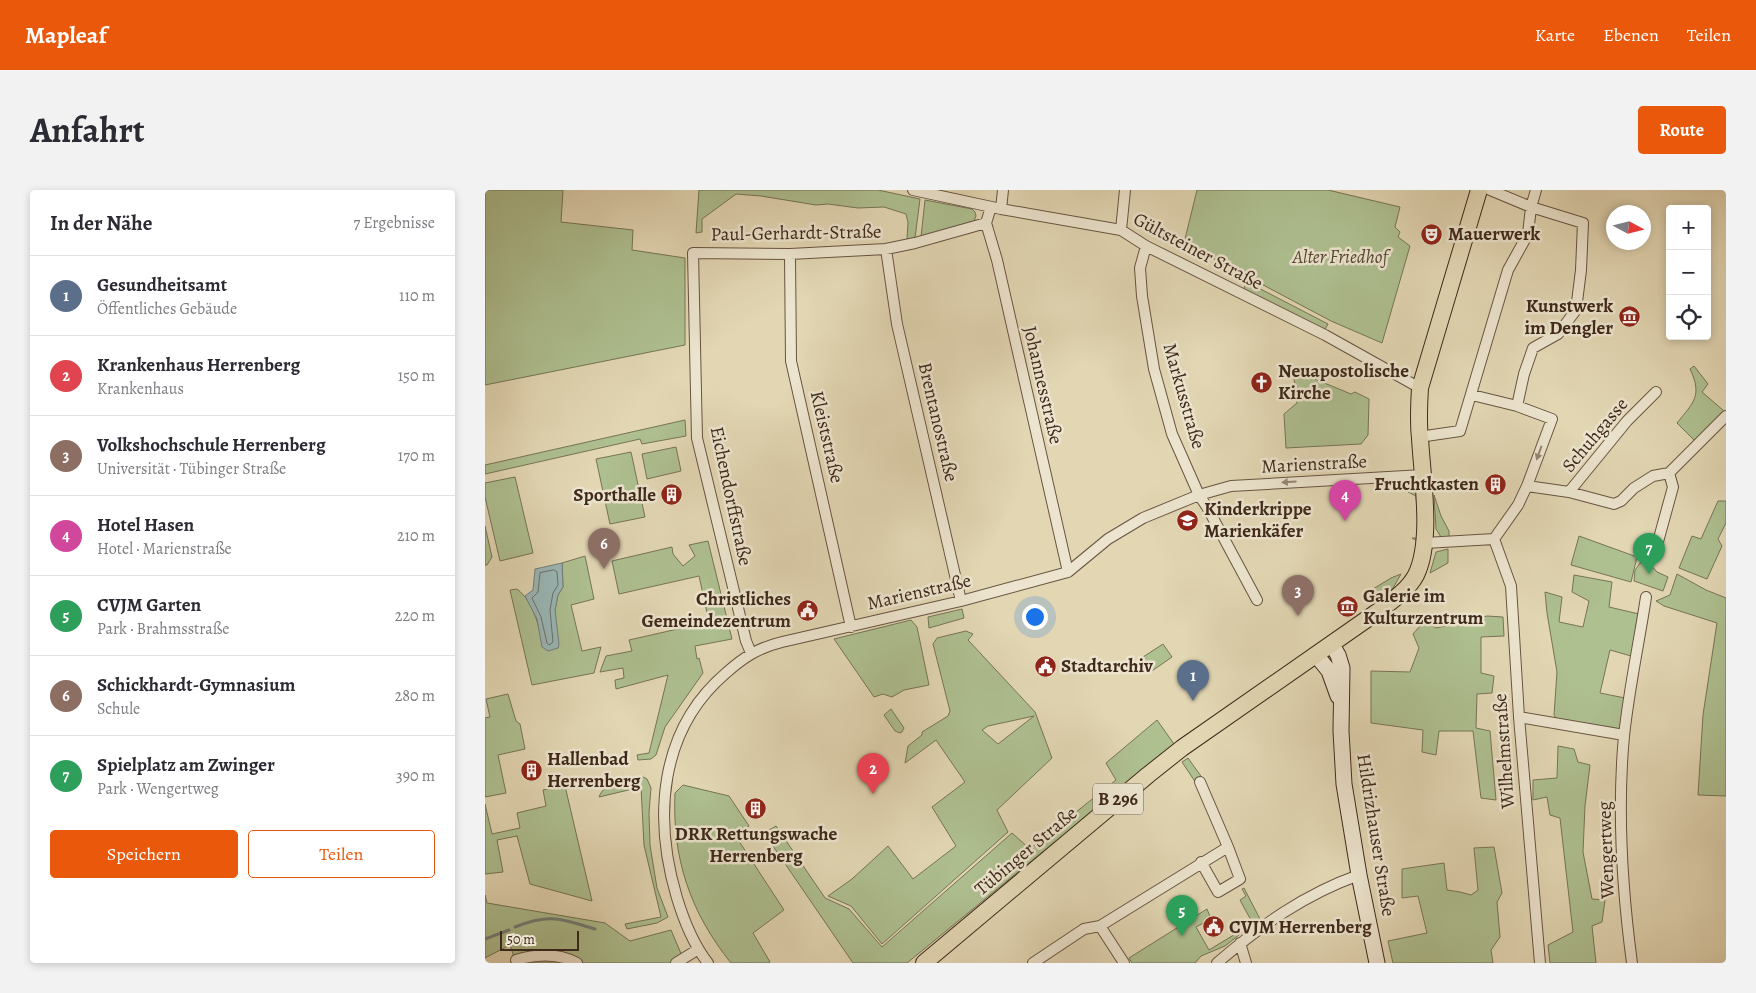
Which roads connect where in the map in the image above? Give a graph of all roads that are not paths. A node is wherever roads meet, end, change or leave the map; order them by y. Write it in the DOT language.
graph roads {
  1 [pos="913,190"];
  2 [pos="1003,190"];
  3 [pos="1125,190"];
  4 [pos="1479,190"];
  5 [pos="1490,190"];
  6 [pos="1536,190"];
  7 [pos="924,191"];
  8 [pos="1531,207"];
  9 [pos="996,208"];
  10 [pos="986,223"];
  11 [pos="1121,230"];
  12 [pos="1146,246"];
  13 [pos="886,250"];
  14 [pos="693,253"];
  15 [pos="790,254"];
  16 [pos="1420,388"];
  17 [pos="1656,392"];
  18 [pos="1472,395"];
  19 [pos="1517,406"];
  20 [pos="1726,416"];
  21 [pos="1419,437"];
  22 [pos="1669,473"];
  23 [pos="1423,475"];
  24 [pos="1527,486"];
  25 [pos="1569,492"];
  26 [pos="1199,494"];
  27 [pos="1494,539"];
  28 [pos="1425,544"];
  29 [pos="1656,549"];
  30 [pos="1068,572"];
  31 [pos="1646,597"];
  32 [pos="1257,600"];
  33 [pos="961,601"];
  34 [pos="851,627"];
  35 [pos="1332,645"];
  36 [pos="751,653"];
  37 [pos="1317,656"];
  38 [pos="1342,713"];
  39 [pos="1519,717"];
  40 [pos="1624,736"];
  41 [pos="1200,782"];
  42 [pos="1228,847"];
  43 [pos="1201,862"];
  44 [pos="1359,875"];
  45 [pos="1100,926"];
  46 [pos="1240,943"];
  47 [pos="697,950"];
  48 [pos="516,960"];
  49 [pos="577,963"];
  50 [pos="677,963"];
  51 [pos="708,963"];
  52 [pos="924,963"];
  53 [pos="1033,963"];
  54 [pos="1125,963"];
  55 [pos="1217,963"];
  56 [pos="1246,963"];
  57 [pos="1377,963"];
  58 [pos="1540,963"];
  59 [pos="1632,963"];
  1 -- 7 [label="street, Gültsteiner Straße"];
  2 -- 9 [label="street"];
  3 -- 11 [label="street"];
  4 -- 16 [label="main road, Tübinger Straße"];
  5 -- 8 [label="street"];
  6 -- 8 [label="street"];
  7 -- 9 [label="street, Gültsteiner Straße"];
  8 -- 18 [label="street"];
  8 -- 19 [label="street"];
  9 -- 10 [label="street"];
  9 -- 11 [label="street, Gültsteiner Straße"];
  10 -- 13 [label="street, Paul-Gerhardt-Straße"];
  10 -- 30 [label="street, Johannesstraße"];
  11 -- 12 [label="street, Gültsteiner Straße"];
  12 -- 16 [label="street, Gültsteiner Straße"];
  12 -- 26 [label="street, Markusstraße"];
  13 -- 15 [label="street, Paul-Gerhardt-Straße"];
  13 -- 33 [label="street, Brentanostraße"];
  14 -- 15 [label="street, Paul-Gerhardt-Straße"];
  14 -- 36 [label="street, Eichendorffstraße"];
  15 -- 34 [label="street, Kleiststraße"];
  16 -- 21 [label="main road, Tübinger Straße"];
  17 -- 25 [label="street, Schuhgasse"];
  18 -- 19 [label="street"];
  18 -- 21 [label="street"];
  19 -- 24 [label="street, one-way"];
  20 -- 22 [label="street"];
  21 -- 23 [label="main road, Tübinger Straße"];
  22 -- 25 [label="street"];
  22 -- 29 [label="street"];
  23 -- 26 [label="street, Marienstraße, one-way"];
  23 -- 28 [label="main road, Tübinger Straße"];
  24 -- 25 [label="street, Schuhgasse"];
  24 -- 27 [label="street"];
  26 -- 30 [label="street, Marienstraße"];
  26 -- 32 [label="street, Markusstraße"];
  27 -- 28 [label="street"];
  27 -- 39 [label="street, Wilhelmstraße"];
  28 -- 35 [label="main road, Tübinger Straße / B 296"];
  30 -- 33 [label="street, Marienstraße"];
  31 -- 40 [label="street, Wengertweg"];
  33 -- 34 [label="street, Marienstraße"];
  34 -- 36 [label="street, Marienstraße"];
  35 -- 37 [label="main road, Tübinger Straße / B 296"];
  35 -- 38 [label="main road, Hildrizhauser Straße"];
  36 -- 47 [label="street, Marienstraße"];
  37 -- 38 [label="main road, Hildrizhauser Straße"];
  37 -- 52 [label="main road, Tübinger Straße / B 296"];
  38 -- 44 [label="main road, Hildrizhauser Straße"];
  39 -- 40 [label="street"];
  39 -- 58 [label="street, Wilhelmstraße"];
  40 -- 59 [label="street, Wengertweg"];
  41 -- 42 [label="street"];
  42 -- 43 [label="street"];
  42 -- 43 [label="street"];
  43 -- 45 [label="street"];
  44 -- 46 [label="street"];
  44 -- 57 [label="main road, Hildrizhauser Straße"];
  45 -- 53 [label="street"];
  45 -- 54 [label="street"];
  46 -- 55 [label="street"];
  46 -- 56 [label="street"];
  47 -- 50 [label="street"];
  47 -- 51 [label="street, Marienstraße"];
  48 -- 49 [label="street"];
}
